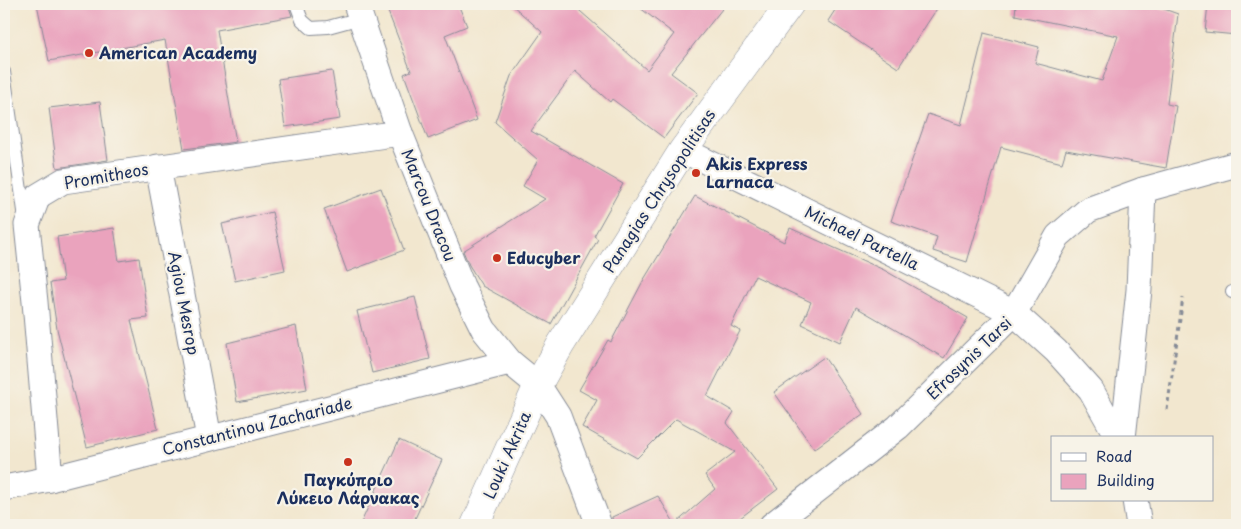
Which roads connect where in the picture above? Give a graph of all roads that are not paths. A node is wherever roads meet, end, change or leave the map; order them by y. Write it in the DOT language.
graph roads {
  1 [pos="296,4"];
  2 [pos="790,4"];
  3 [pos="358,11"];
  4 [pos="4,72"];
  5 [pos="400,133"];
  6 [pos="682,150"];
  7 [pos="1237,164"];
  8 [pos="158,168"];
  9 [pos="1143,190"];
  10 [pos="26,225"];
  11 [pos="1014,313"];
  12 [pos="510,362"];
  13 [pos="538,385"];
  14 [pos="1117,436"];
  15 [pos="1124,436"];
  16 [pos="209,438"];
  17 [pos="50,479"];
  18 [pos="4,488"];
  19 [pos="1135,502"];
  20 [pos="475,525"];
  21 [pos="599,525"];
  22 [pos="772,525"];
  23 [pos="1139,525"];
  1 -- 3 [label="lane"];
  2 -- 6 [label="street, Panagias Chrysopolitisas"];
  3 -- 5 [label="street, Marcou Dracou"];
  4 -- 10 [label="lane"];
  5 -- 8 [label="street, Promitheos"];
  5 -- 12 [label="street, Marcou Dracou"];
  6 -- 11 [label="street, Michael Partella"];
  6 -- 13 [label="street, Panagias Chrysopolitisas"];
  7 -- 9 [label="street, Efrosynis Tarsi"];
  8 -- 10 [label="street, Promitheos"];
  8 -- 16 [label="street, Agiou Mesrop"];
  9 -- 11 [label="street, Efrosynis Tarsi"];
  9 -- 15 [label="street"];
  10 -- 17 [label="street, Promitheos"];
  11 -- 14 [label="street, Michael Partella"];
  11 -- 22 [label="street, Efrosynis Tarsi"];
  12 -- 13 [label="street, Marcou Dracou"];
  12 -- 16 [label="street, Constantinou Zachariade"];
  13 -- 20 [label="street, Louki Akrita"];
  13 -- 21 [label="street, Marcou Dracou"];
  16 -- 17 [label="street, Constantinou Zachariade"];
  17 -- 18 [label="street, Constantinou Zachariade"];
  19 -- 23 [label="street"];
}
